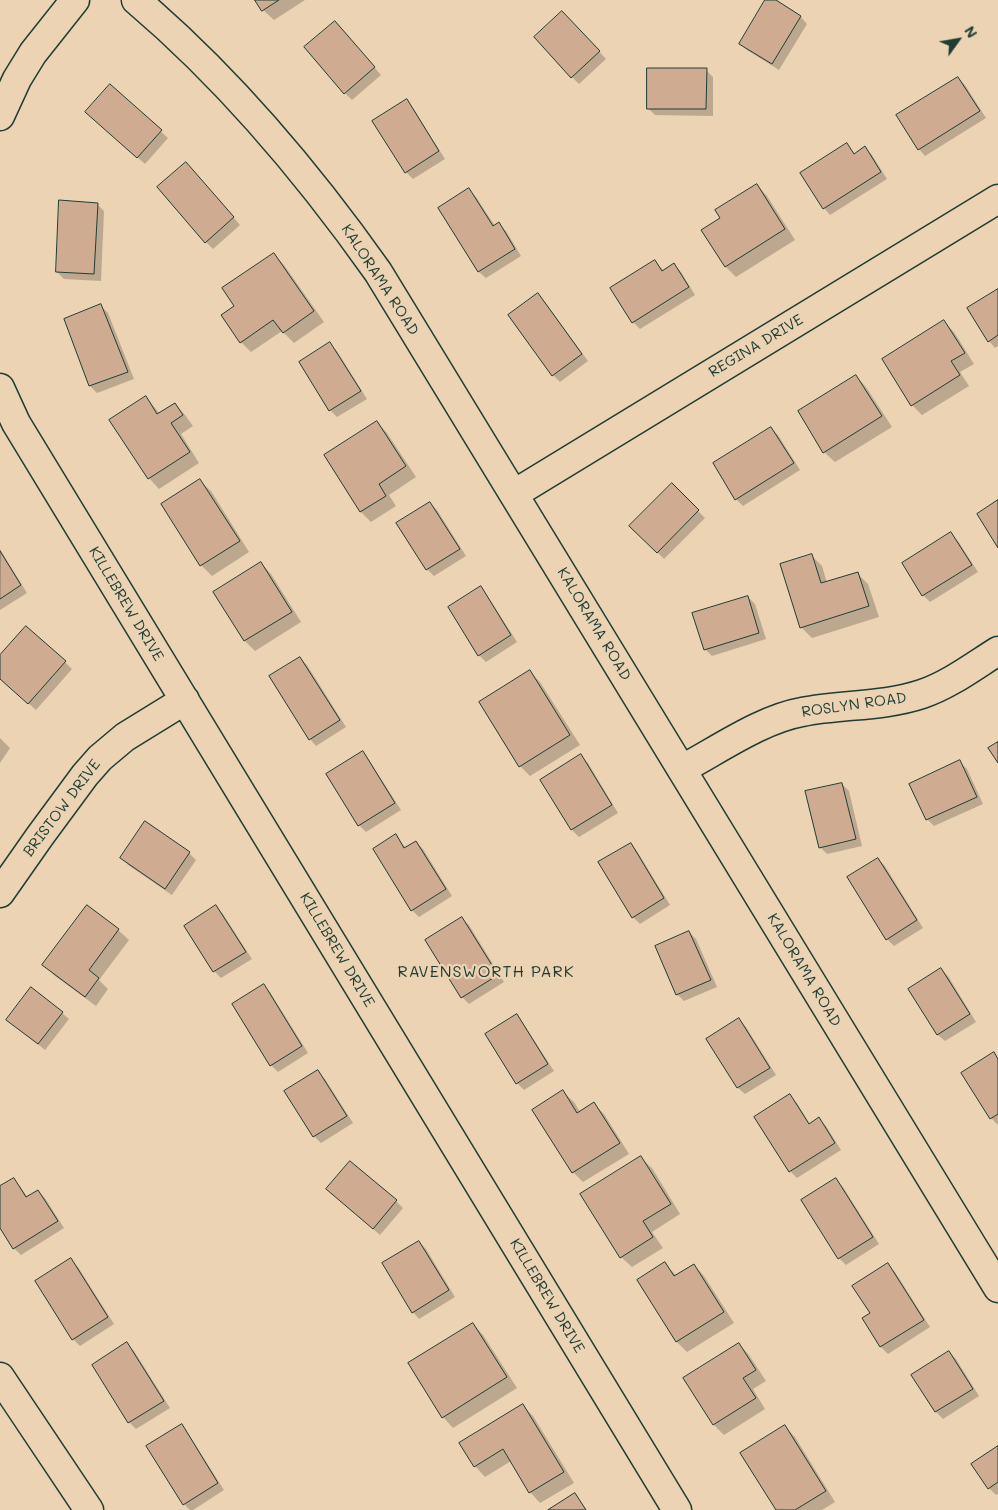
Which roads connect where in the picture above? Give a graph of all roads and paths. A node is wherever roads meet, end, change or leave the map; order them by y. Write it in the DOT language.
graph roads {
  1 [pos="74,0"];
  2 [pos="136,0"];
  3 [pos="0,116"];
  4 [pos="998,199"];
  5 [pos="0,388"];
  6 [pos="514,494"];
  7 [pos="998,651"];
  8 [pos="185,700"];
  9 [pos="682,769"];
  10 [pos="0,893"];
  11 [pos="998,1288"];
  12 [pos="0,1377"];
  13 [pos="89,1510"];
  14 [pos="677,1510"];
  1 -- 3 [label="street"];
  2 -- 6 [label="street, KALORAMA ROAD"];
  4 -- 6 [label="street, REGINA DRIVE"];
  5 -- 8 [label="street, KILLEBREW DRIVE"];
  6 -- 9 [label="street, KALORAMA ROAD"];
  7 -- 9 [label="street, ROSLYN ROAD"];
  8 -- 10 [label="street, BRISTOW DRIVE"];
  8 -- 14 [label="street, KILLEBREW DRIVE"];
  9 -- 11 [label="street, KALORAMA ROAD"];
  12 -- 13 [label="street"];
}
